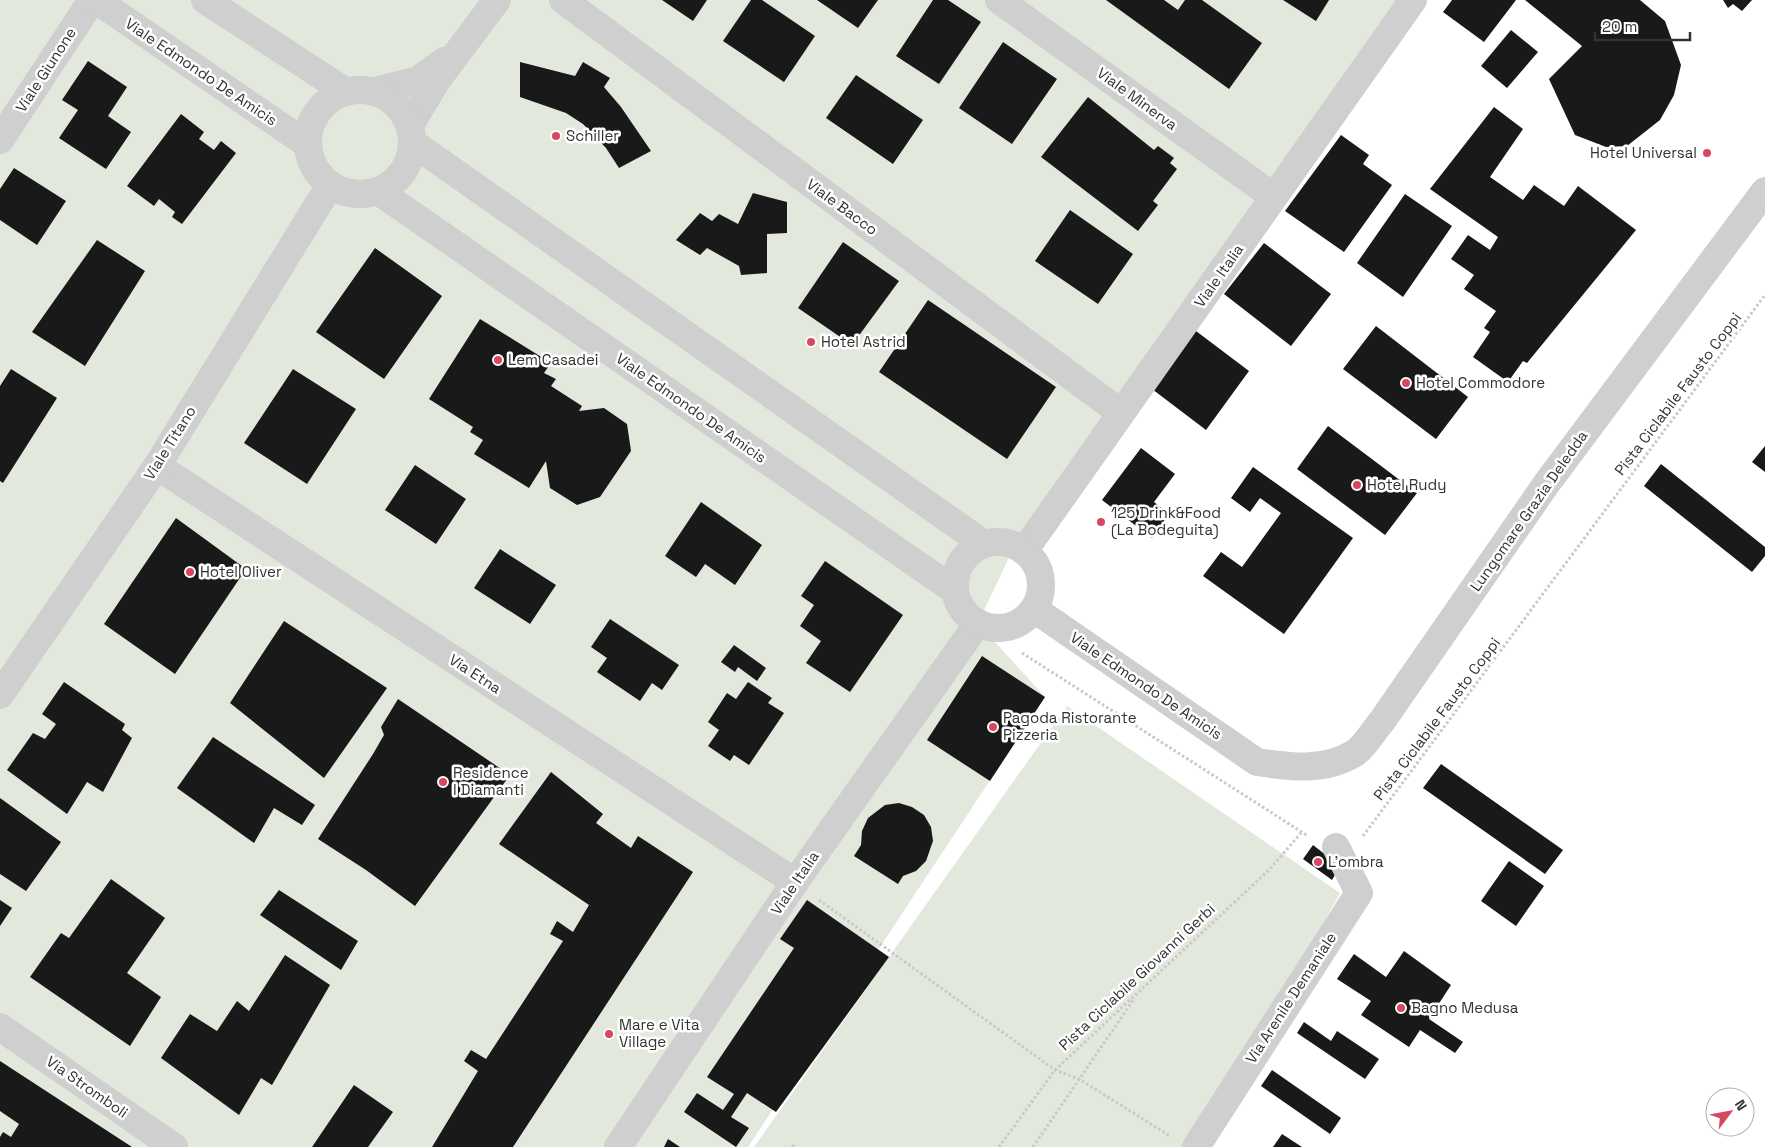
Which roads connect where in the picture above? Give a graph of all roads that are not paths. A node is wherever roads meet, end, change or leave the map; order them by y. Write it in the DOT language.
graph roads {
  1 [pos="94,0"];
  2 [pos="205,0"];
  3 [pos="497,0"];
  4 [pos="563,0"];
  5 [pos="999,0"];
  6 [pos="1414,0"];
  7 [pos="461,48"];
  8 [pos="345,91"];
  9 [pos="374,91"];
  10 [pos="411,134"];
  11 [pos="0,140"];
  12 [pos="307,144"];
  13 [pos="330,185"];
  14 [pos="378,191"];
  15 [pos="1765,191"];
  16 [pos="1274,197"];
  17 [pos="1121,413"];
  18 [pos="157,466"];
  19 [pos="984,544"];
  20 [pos="1024,551"];
  21 [pos="954,590"];
  22 [pos="1034,609"];
  23 [pos="978,623"];
  24 [pos="0,695"];
  25 [pos="1257,762"];
  26 [pos="1336,847"];
  27 [pos="795,882"];
  28 [pos="0,1027"];
  29 [pos="174,1147"];
  30 [pos="618,1147"];
  31 [pos="1196,1147"];
  1 -- 11 [label="street, Viale Giunone"];
  1 -- 12 [label="street, Viale Edmondo De Amicis"];
  2 -- 8 [label="street"];
  3 -- 7 [label="street"];
  4 -- 17 [label="street, Viale Bacco"];
  5 -- 16 [label="street, Viale Minerva"];
  6 -- 16 [label="street, Viale Italia"];
  7 -- 9 [label="street"];
  7 -- 10 [label="street"];
  8 -- 9 [label="street"];
  8 -- 12 [label="street"];
  9 -- 10 [label="street"];
  10 -- 14 [label="street"];
  10 -- 19 [label="street"];
  12 -- 13 [label="street"];
  13 -- 14 [label="street"];
  13 -- 18 [label="street, Viale Titano"];
  14 -- 21 [label="street, Viale Edmondo De Amicis"];
  15 -- 25 [label="street, Lungomare Grazia Deledda"];
  16 -- 17 [label="street, Viale Italia"];
  17 -- 20 [label="street, Viale Italia"];
  18 -- 24 [label="street, Viale Titano"];
  18 -- 27 [label="street, Via Etna"];
  19 -- 20 [label="street"];
  19 -- 21 [label="street"];
  20 -- 22 [label="street"];
  21 -- 23 [label="street"];
  22 -- 23 [label="street"];
  22 -- 25 [label="street, Viale Edmondo De Amicis"];
  23 -- 27 [label="street, Viale Italia"];
  26 -- 31 [label="street, Via Arenile Demaniale"];
  27 -- 30 [label="street, Viale Italia"];
  28 -- 29 [label="street, Via Stromboli"];
}
